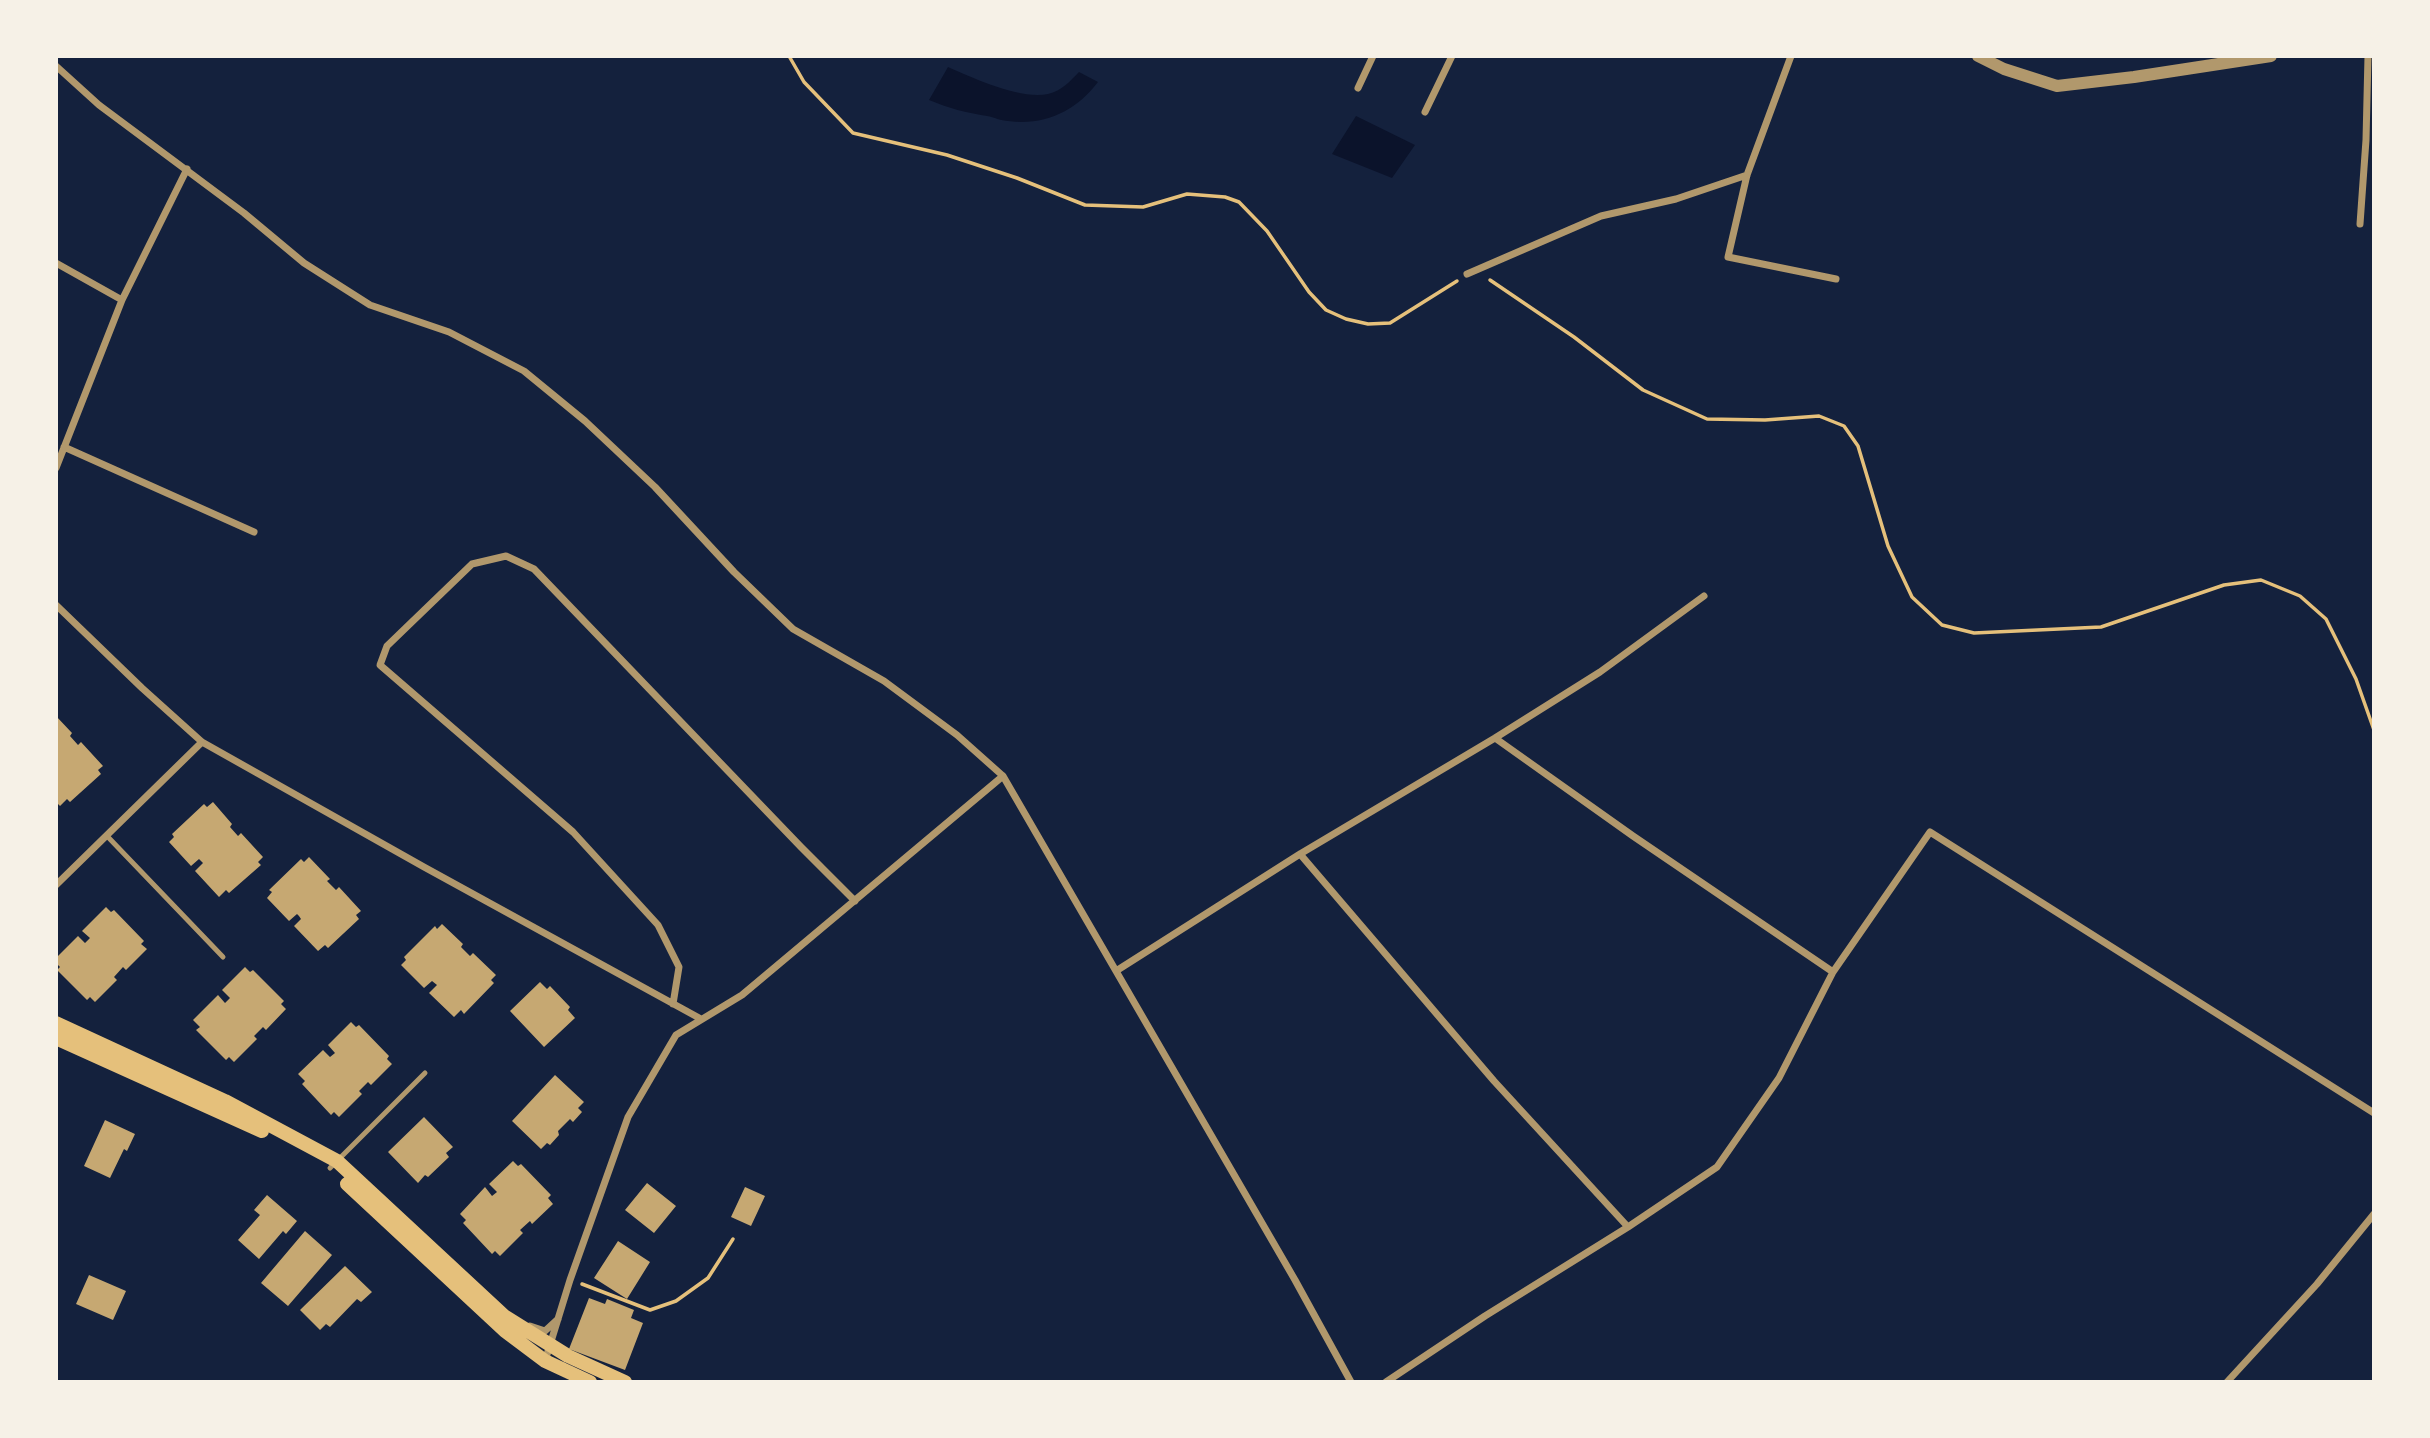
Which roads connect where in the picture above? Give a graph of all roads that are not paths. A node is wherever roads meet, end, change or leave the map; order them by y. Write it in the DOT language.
graph roads {
  1 [pos="1373,56"];
  2 [pos="1452,56"];
  3 [pos="1791,56"];
  4 [pos="1978,56"];
  5 [pos="2271,56"];
  6 [pos="2368,56"];
  7 [pos="56,66"];
  8 [pos="1358,88"];
  9 [pos="1425,112"];
  10 [pos="187,169"];
  11 [pos="1747,174"];
  12 [pos="2360,224"];
  13 [pos="56,263"];
  14 [pos="1467,274"];
  15 [pos="1836,279"];
  16 [pos="122,300"];
  17 [pos="64,447"];
  18 [pos="56,468"];
  19 [pos="254,531"];
  20 [pos="1704,596"];
  21 [pos="56,604"];
  22 [pos="1495,738"];
  23 [pos="202,742"];
  24 [pos="1003,776"];
  25 [pos="107,836"];
  26 [pos="1300,854"];
  27 [pos="56,886"];
  28 [pos="855,901"];
  29 [pos="223,957"];
  30 [pos="1116,971"];
  31 [pos="1833,972"];
  32 [pos="673,1004"];
  33 [pos="701,1019"];
  34 [pos="56,1023"];
  35 [pos="56,1038"];
  36 [pos="425,1073"];
  37 [pos="2374,1113"];
  38 [pos="333,1165"];
  39 [pos="2374,1214"];
  40 [pos="1628,1227"];
  41 [pos="504,1316"];
  42 [pos="558,1319"];
  43 [pos="550,1345"];
  44 [pos="545,1361"];
  45 [pos="590,1382"];
  46 [pos="625,1382"];
  47 [pos="1351,1382"];
  48 [pos="1386,1382"];
  49 [pos="2227,1382"];
  1 -- 8 [label="street"];
  2 -- 9 [label="street"];
  3 -- 11 [label="street"];
  4 -- 5 [label="street"];
  6 -- 12 [label="street"];
  7 -- 10 [label="street"];
  10 -- 16 [label="street"];
  10 -- 24 [label="street"];
  11 -- 14 [label="street"];
  11 -- 15 [label="street"];
  13 -- 16 [label="street"];
  16 -- 17 [label="street"];
  17 -- 18 [label="street"];
  17 -- 19 [label="street"];
  20 -- 22 [label="street"];
  21 -- 23 [label="street"];
  22 -- 26 [label="street"];
  22 -- 31 [label="street"];
  23 -- 25 [label="street"];
  23 -- 32 [label="street"];
  24 -- 28 [label="street"];
  24 -- 30 [label="street"];
  25 -- 27 [label="street"];
  25 -- 29 [label="lane"];
  26 -- 30 [label="street"];
  26 -- 40 [label="street"];
  28 -- 32 [label="street"];
  28 -- 33 [label="street"];
  30 -- 47 [label="street"];
  31 -- 37 [label="street"];
  31 -- 40 [label="street"];
  32 -- 33 [label="street"];
  33 -- 42 [label="street"];
  34 -- 38 [label="main road"];
  35 -- 38 [label="main road"];
  36 -- 38 [label="lane"];
  38 -- 41 [label="main road"];
  38 -- 44 [label="main road"];
  39 -- 49 [label="street"];
  40 -- 48 [label="street"];
  41 -- 42 [label="street"];
  41 -- 43 [label="main road"];
  42 -- 43 [label="street"];
  43 -- 44 [label="street"];
  43 -- 46 [label="main road"];
  44 -- 45 [label="main road"];
}
